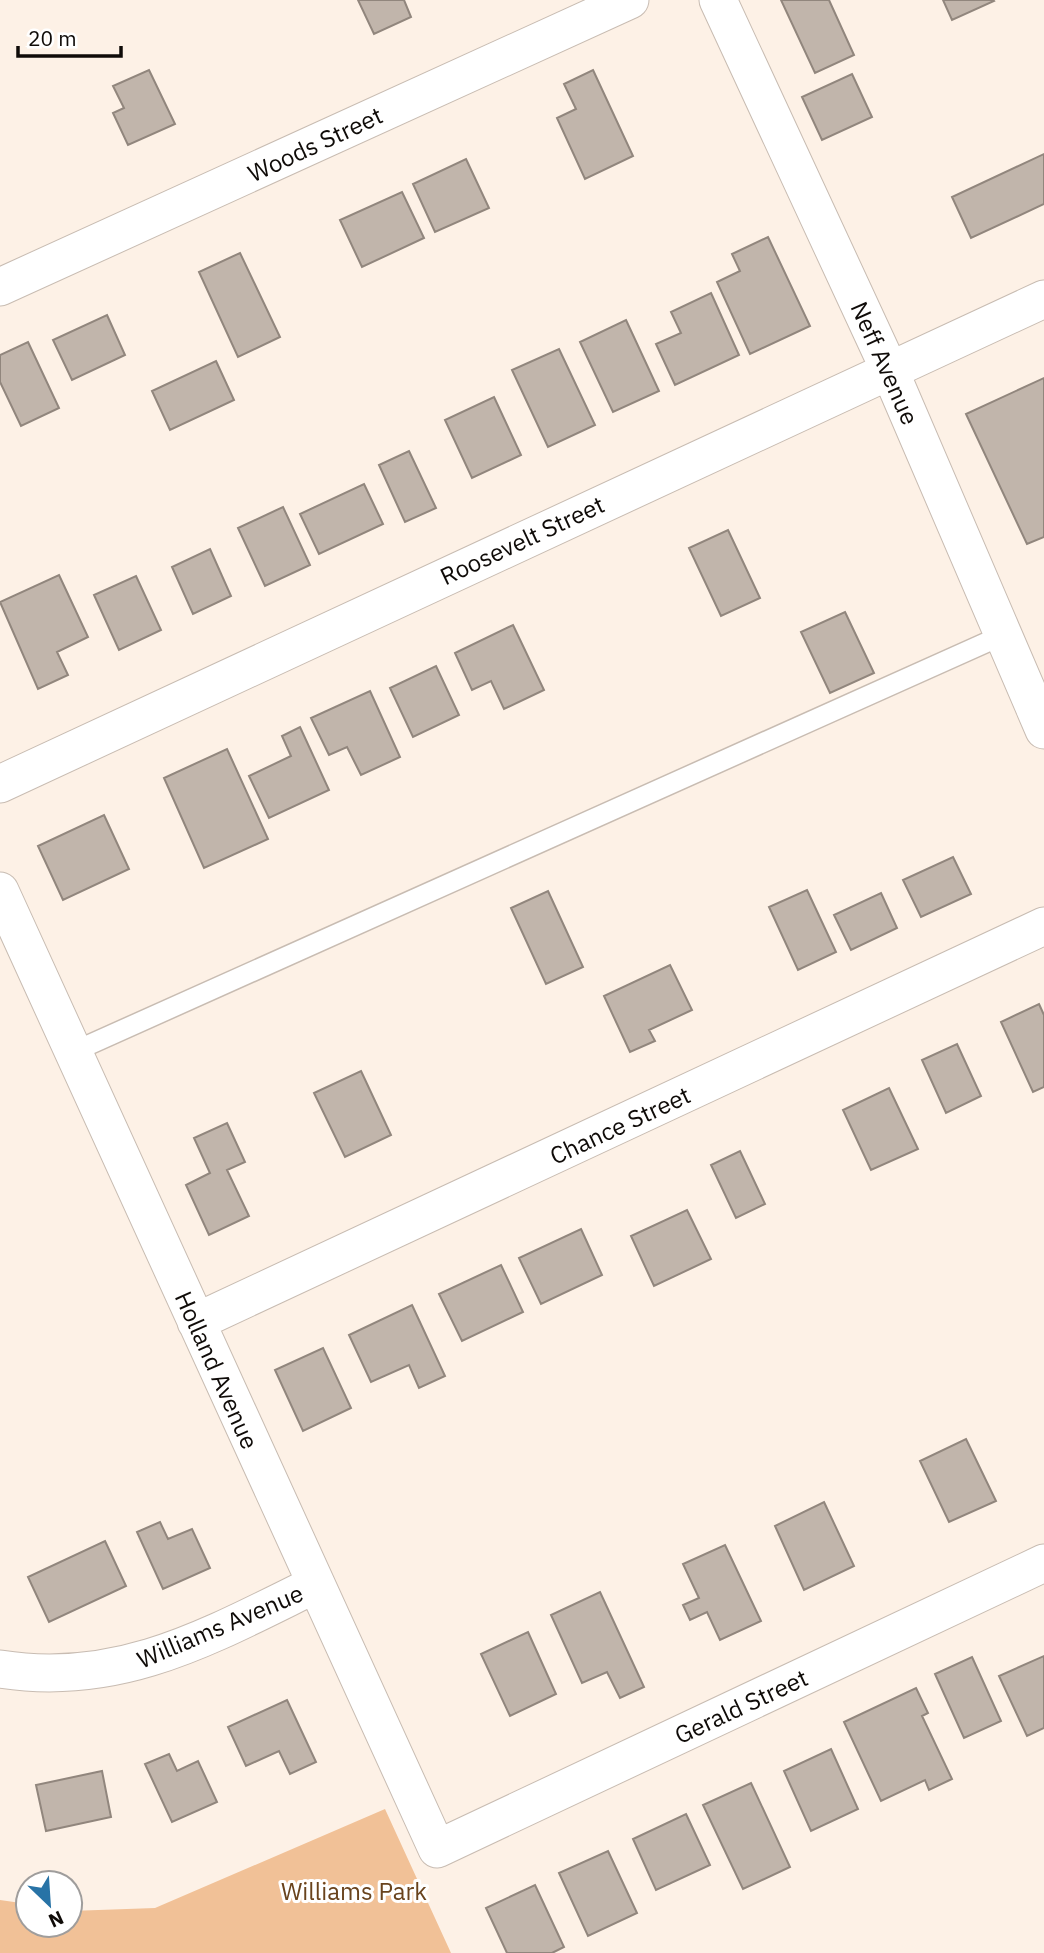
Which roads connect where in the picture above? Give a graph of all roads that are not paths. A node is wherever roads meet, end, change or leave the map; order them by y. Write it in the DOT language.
graph roads {
  1 [pos="630,0"];
  2 [pos="718,0"];
  3 [pos="0,288"];
  4 [pos="1044,299"];
  5 [pos="889,369"];
  6 [pos="1003,635"];
  7 [pos="1044,730"];
  8 [pos="0,784"];
  9 [pos="0,891"];
  10 [pos="1044,926"];
  11 [pos="73,1052"];
  12 [pos="195,1322"];
  13 [pos="1044,1563"];
  14 [pos="314,1586"];
  15 [pos="0,1668"];
  16 [pos="437,1849"];
  1 -- 3 [label="street, Woods Street"];
  2 -- 5 [label="street, Neff Avenue"];
  4 -- 5 [label="street, Roosevelt Street"];
  5 -- 6 [label="street, Neff Avenue"];
  5 -- 8 [label="street, Roosevelt Street"];
  6 -- 7 [label="street, Neff Avenue"];
  6 -- 11 [label="lane"];
  9 -- 11 [label="street, Holland Avenue"];
  10 -- 12 [label="street, Chance Street"];
  11 -- 12 [label="street, Holland Avenue"];
  12 -- 14 [label="street, Holland Avenue"];
  13 -- 16 [label="street, Gerald Street"];
  14 -- 15 [label="street, Williams Avenue"];
  14 -- 16 [label="street, Holland Avenue"];
}
